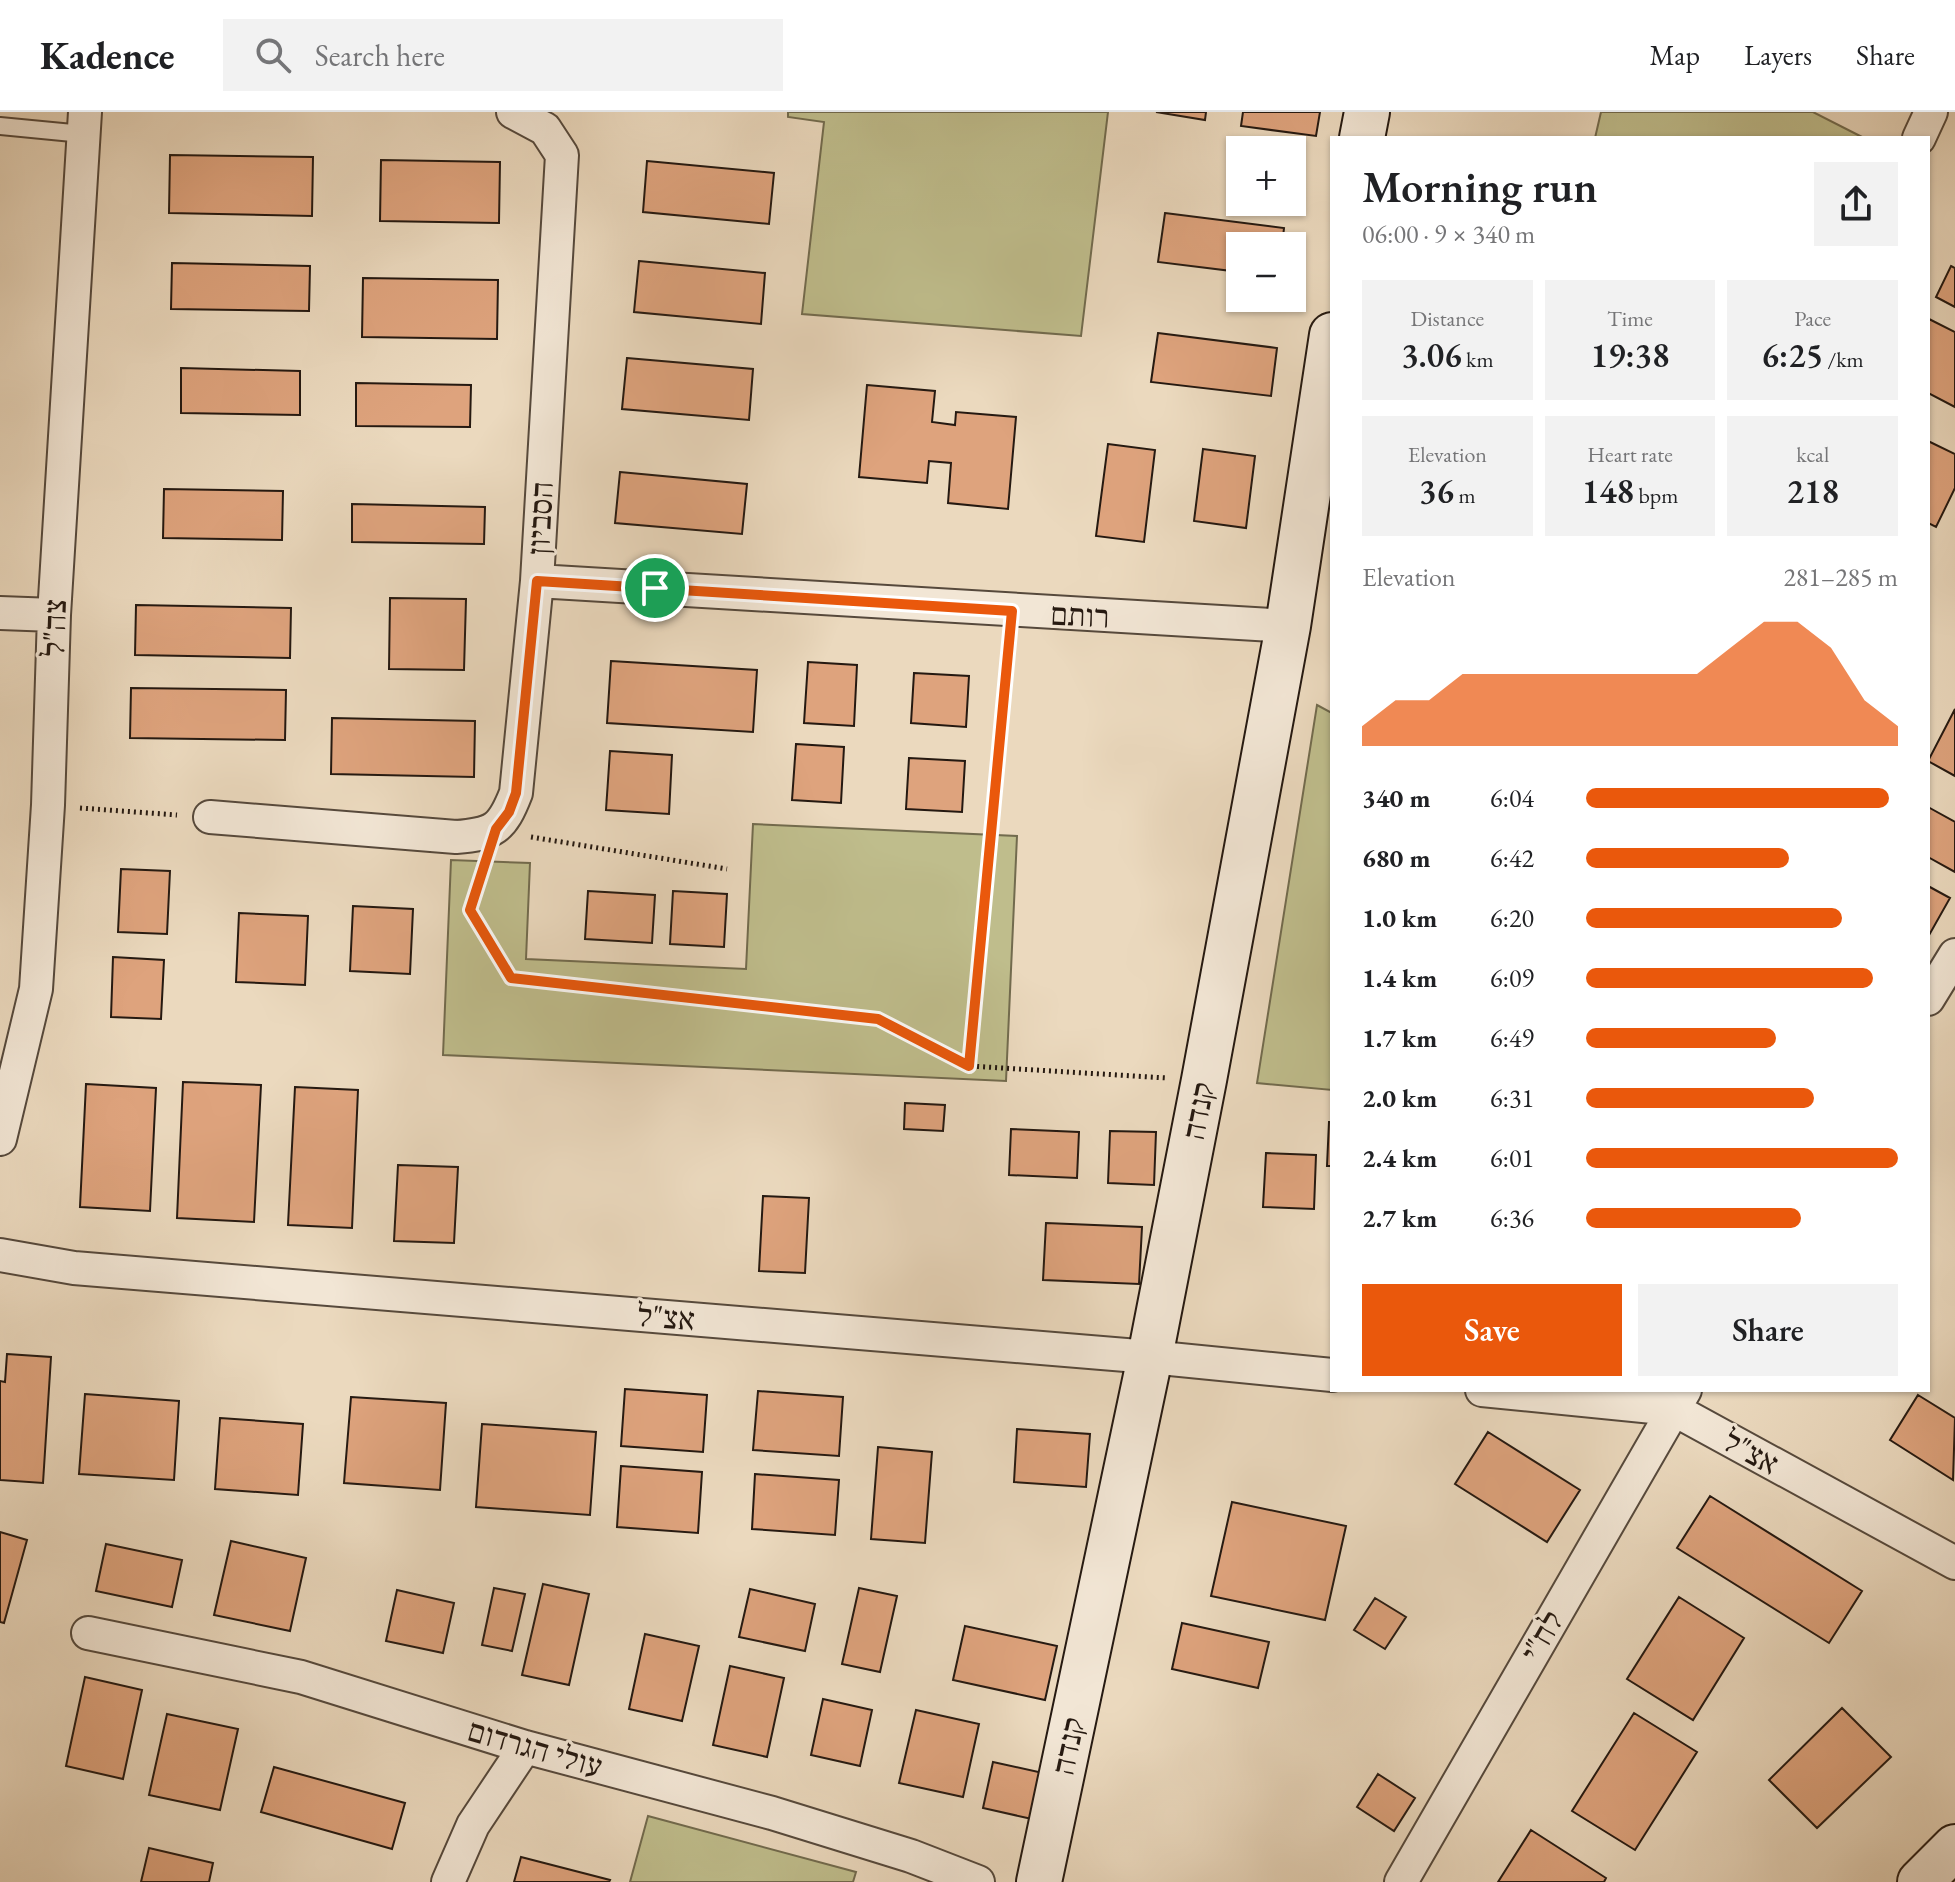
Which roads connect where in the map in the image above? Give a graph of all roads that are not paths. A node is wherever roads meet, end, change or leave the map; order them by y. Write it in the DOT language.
graph roads {
  1 [pos="513,112"];
  2 [pos="1367,112"];
  3 [pos="1931,112"];
  4 [pos="549,120"];
  5 [pos="84,123"];
  6 [pos="0,126"];
  7 [pos="1362,136"];
  8 [pos="1920,136"];
  9 [pos="1330,348"];
  10 [pos="537,581"];
  11 [pos="0,613"];
  12 [pos="54,615"];
  13 [pos="1288,626"];
  14 [pos="210,817"];
  15 [pos="1955,955"];
  16 [pos="1930,993"];
  17 [pos="0,1139"];
  18 [pos="0,1255"];
  19 [pos="1150,1357"];
  20 [pos="1330,1375"];
  21 [pos="1521,1392"];
  22 [pos="1679,1400"];
  23 [pos="1955,1563"];
  24 [pos="88,1633"];
  25 [pos="525,1747"];
  26 [pos="1955,1847"];
  27 [pos="448,1882"];
  28 [pos="978,1882"];
  29 [pos="1039,1882"];
  30 [pos="1401,1882"];
  31 [pos="1920,1882"];
  1 -- 4 [label="street"];
  2 -- 7 [label="street"];
  3 -- 8 [label="street"];
  4 -- 10 [label="street, הסביון"];
  5 -- 6 [label="lane"];
  5 -- 12 [label="street, צה\"ל"];
  9 -- 13 [label="street, קנדה"];
  10 -- 13 [label="street, רותם"];
  10 -- 14 [label="street, הסביון"];
  11 -- 12 [label="street"];
  12 -- 17 [label="street, צה\"ל"];
  13 -- 19 [label="street, קנדה"];
  15 -- 16 [label="street"];
  18 -- 19 [label="street, אצ\"ל"];
  19 -- 20 [label="street, אצ\"ל"];
  19 -- 29 [label="street, קנדה"];
  21 -- 22 [label="street, אצ\"ל"];
  22 -- 23 [label="street, אצ\"ל"];
  22 -- 30 [label="street, לח\"י"];
  24 -- 25 [label="street, עולי הגרדום"];
  25 -- 27 [label="street"];
  25 -- 28 [label="street, עולי הגרדום"];
  26 -- 31 [label="street"];
}
